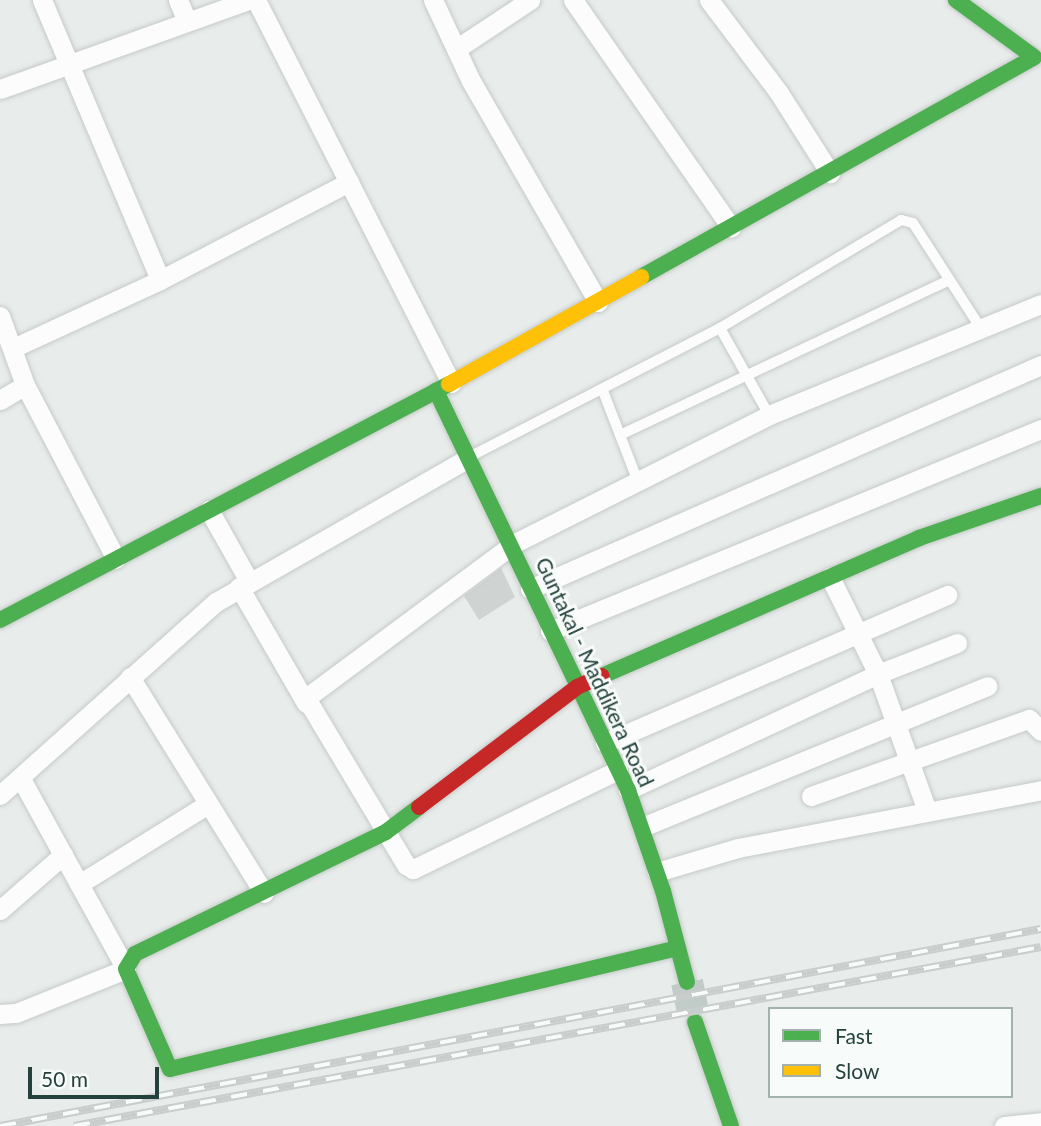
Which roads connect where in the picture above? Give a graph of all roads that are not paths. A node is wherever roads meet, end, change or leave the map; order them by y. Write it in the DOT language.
graph roads {
  1 [pos="42,0"];
  2 [pos="178,0"];
  3 [pos="248,0"];
  4 [pos="256,0"];
  5 [pos="433,0"];
  6 [pos="530,0"];
  7 [pos="573,0"];
  8 [pos="709,0"];
  9 [pos="956,0"];
  10 [pos="187,21"];
  11 [pos="456,49"];
  12 [pos="1037,59"];
  13 [pos="70,60"];
  14 [pos="0,89"];
  15 [pos="831,173"];
  16 [pos="349,183"];
  17 [pos="731,227"];
  18 [pos="160,280"];
  19 [pos="948,281"];
  20 [pos="598,302"];
  21 [pos="1041,304"];
  22 [pos="0,316"];
  23 [pos="980,327"];
  24 [pos="720,328"];
  25 [pos="13,348"];
  26 [pos="1041,365"];
  27 [pos="748,377"];
  28 [pos="25,385"];
  29 [pos="444,387"];
  30 [pos="603,391"];
  31 [pos="0,400"];
  32 [pos="769,415"];
  33 [pos="1041,429"];
  34 [pos="620,435"];
  35 [pos="468,458"];
  36 [pos="637,479"];
  37 [pos="1041,496"];
  38 [pos="209,510"];
  39 [pos="513,544"];
  40 [pos="116,559"];
  41 [pos="830,577"];
  42 [pos="244,584"];
  43 [pos="530,589"];
  44 [pos="947,595"];
  45 [pos="0,620"];
  46 [pos="550,631"];
  47 [pos="858,634"];
  48 [pos="957,643"];
  49 [pos="878,674"];
  50 [pos="130,677"];
  51 [pos="987,686"];
  52 [pos="577,687"];
  53 [pos="306,703"];
  54 [pos="897,724"];
  55 [pos="1041,731"];
  56 [pos="604,743"];
  57 [pos="911,761"];
  58 [pos="618,770"];
  59 [pos="20,777"];
  60 [pos="628,790"];
  61 [pos="1041,790"];
  62 [pos="0,795"];
  63 [pos="811,796"];
  64 [pos="208,804"];
  65 [pos="927,811"];
  66 [pos="642,827"];
  67 [pos="386,832"];
  68 [pos="63,855"];
  69 [pos="656,872"];
  70 [pos="79,884"];
  71 [pos="264,893"];
  72 [pos="0,910"];
  73 [pos="678,948"];
  74 [pos="126,969"];
  75 [pos="687,982"];
  76 [pos="0,1014"];
  77 [pos="695,1022"];
  78 [pos="1041,1122"];
  79 [pos="732,1126"];
  80 [pos="1004,1126"];
  81 [pos="1011,1126"];
  1 -- 13 [label="street"];
  2 -- 10 [label="street"];
  3 -- 10 [label="street"];
  4 -- 16 [label="street"];
  5 -- 11 [label="street"];
  6 -- 11 [label="street"];
  7 -- 17 [label="street"];
  8 -- 15 [label="street"];
  9 -- 12 [label="street"];
  10 -- 13 [label="street"];
  11 -- 20 [label="street"];
  12 -- 15 [label="street"];
  13 -- 14 [label="street"];
  13 -- 18 [label="street"];
  15 -- 17 [label="street"];
  16 -- 18 [label="street"];
  16 -- 29 [label="street"];
  17 -- 20 [label="street"];
  18 -- 25 [label="street"];
  19 -- 23 [label="lane"];
  19 -- 24 [label="lane"];
  19 -- 27 [label="lane"];
  20 -- 29 [label="street"];
  21 -- 23 [label="street"];
  22 -- 25 [label="street"];
  23 -- 32 [label="street"];
  24 -- 27 [label="lane"];
  24 -- 30 [label="lane"];
  25 -- 28 [label="street"];
  26 -- 43 [label="street"];
  27 -- 32 [label="lane"];
  27 -- 34 [label="lane"];
  28 -- 31 [label="street"];
  28 -- 40 [label="street"];
  29 -- 35 [label="street, Guntakal - Maddikera Road"];
  29 -- 38 [label="street"];
  30 -- 34 [label="lane"];
  30 -- 35 [label="lane"];
  32 -- 36 [label="street"];
  33 -- 46 [label="street"];
  34 -- 36 [label="lane"];
  35 -- 39 [label="street, Guntakal - Maddikera Road"];
  35 -- 42 [label="street"];
  36 -- 39 [label="street"];
  37 -- 41 [label="street"];
  38 -- 40 [label="street"];
  38 -- 42 [label="street"];
  39 -- 43 [label="street, Guntakal - Maddikera Road"];
  39 -- 53 [label="street"];
  40 -- 45 [label="street"];
  41 -- 47 [label="street"];
  41 -- 52 [label="street"];
  42 -- 50 [label="street"];
  42 -- 53 [label="street"];
  43 -- 46 [label="street, Guntakal - Maddikera Road"];
  44 -- 47 [label="street"];
  46 -- 52 [label="street, Guntakal - Maddikera Road"];
  47 -- 49 [label="street"];
  47 -- 56 [label="street"];
  48 -- 49 [label="street"];
  49 -- 54 [label="street"];
  49 -- 60 [label="street"];
  50 -- 59 [label="street"];
  50 -- 64 [label="street"];
  51 -- 54 [label="street"];
  52 -- 56 [label="street, Guntakal - Maddikera Road"];
  52 -- 67 [label="street"];
  53 -- 67 [label="street"];
  54 -- 57 [label="street"];
  54 -- 66 [label="street"];
  55 -- 57 [label="street"];
  56 -- 58 [label="street, Guntakal - Maddikera Road"];
  57 -- 63 [label="street"];
  57 -- 65 [label="street"];
  58 -- 60 [label="street, Guntakal - Maddikera Road"];
  58 -- 67 [label="street"];
  59 -- 62 [label="street"];
  59 -- 68 [label="street"];
  60 -- 66 [label="street, Guntakal - Maddikera Road"];
  61 -- 65 [label="street"];
  64 -- 70 [label="street"];
  64 -- 71 [label="street"];
  65 -- 69 [label="street"];
  66 -- 69 [label="street, Guntakal - Maddikera Road"];
  67 -- 71 [label="street"];
  68 -- 70 [label="street"];
  68 -- 72 [label="street"];
  69 -- 73 [label="street, Guntakal - Maddikera Road"];
  70 -- 74 [label="street"];
  71 -- 74 [label="street"];
  73 -- 74 [label="street"];
  73 -- 75 [label="street, Guntakal - Maddikera Road"];
  74 -- 76 [label="street"];
  77 -- 79 [label="street"];
  78 -- 81 [label="street"];
  80 -- 81 [label="street"];
}
